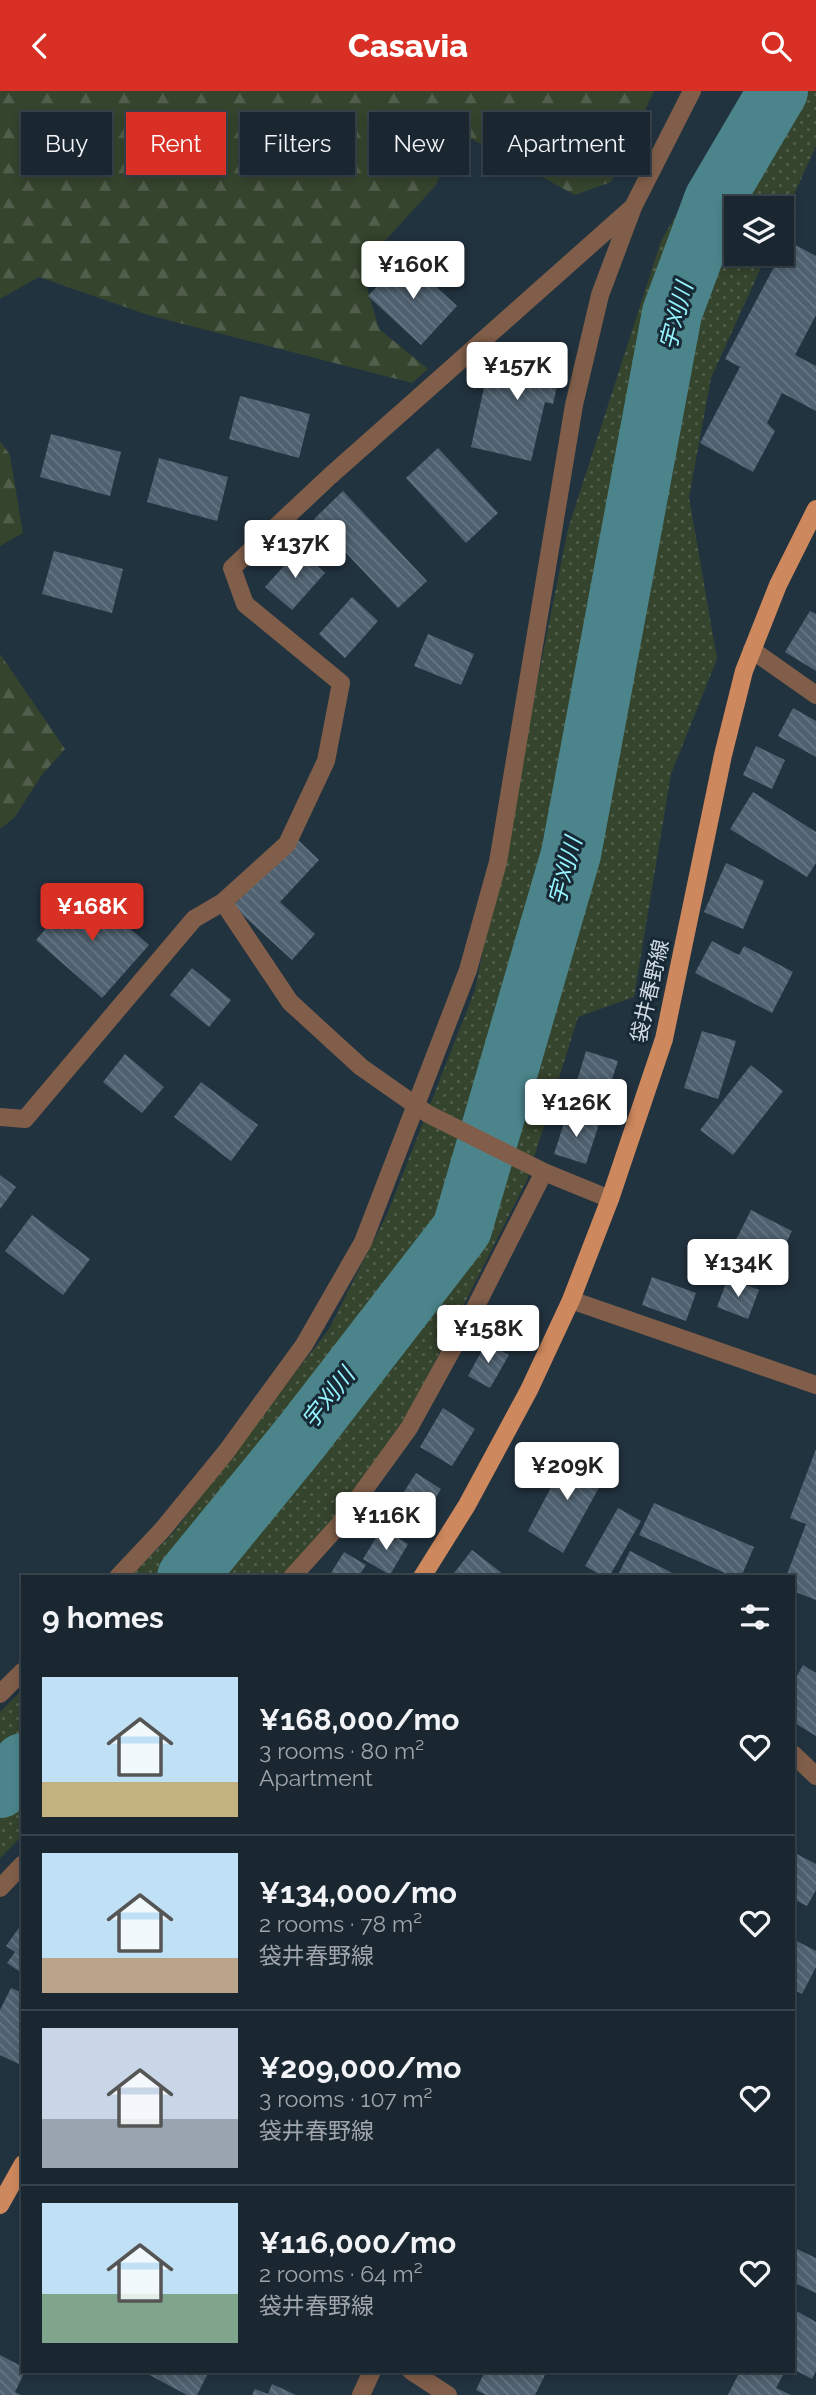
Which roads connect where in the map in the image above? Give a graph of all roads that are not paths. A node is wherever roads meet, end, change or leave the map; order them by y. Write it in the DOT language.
graph roads {
  1 [pos="692,91"];
  2 [pos="633,208"];
  3 [pos="816,509"];
  4 [pos="752,650"];
  5 [pos="816,695"];
  6 [pos="223,902"];
  7 [pos="422,1110"];
  8 [pos="0,1117"];
  9 [pos="544,1172"];
  10 [pos="610,1199"];
  11 [pos="570,1300"];
  12 [pos="816,1385"];
  13 [pos="120,1575"];
  14 [pos="294,1575"];
  15 [pos="423,1575"];
  16 [pos="21,1673"];
  17 [pos="0,1693"];
  18 [pos="795,1757"];
  19 [pos="816,1776"];
  20 [pos="21,1866"];
  21 [pos="0,1888"];
  22 [pos="21,2168"];
  23 [pos="0,2205"];
  24 [pos="371,2373"];
  25 [pos="414,2373"];
  26 [pos="361,2395"];
  27 [pos="448,2395"];
  1 -- 2 [label="street"];
  2 -- 6 [label="street"];
  2 -- 7 [label="street"];
  3 -- 4 [label="main road, 袋井春野線"];
  4 -- 5 [label="street"];
  4 -- 10 [label="main road, 袋井春野線"];
  6 -- 7 [label="street"];
  6 -- 8 [label="street"];
  7 -- 9 [label="street"];
  7 -- 13 [label="street"];
  9 -- 10 [label="street"];
  9 -- 14 [label="street"];
  10 -- 11 [label="main road, 袋井春野線"];
  11 -- 12 [label="street"];
  11 -- 15 [label="main road, 袋井春野線"];
  16 -- 17 [label="street"];
  18 -- 19 [label="street"];
  20 -- 21 [label="street"];
  22 -- 23 [label="main road"];
  24 -- 26 [label="street"];
  25 -- 27 [label="street"];
}
